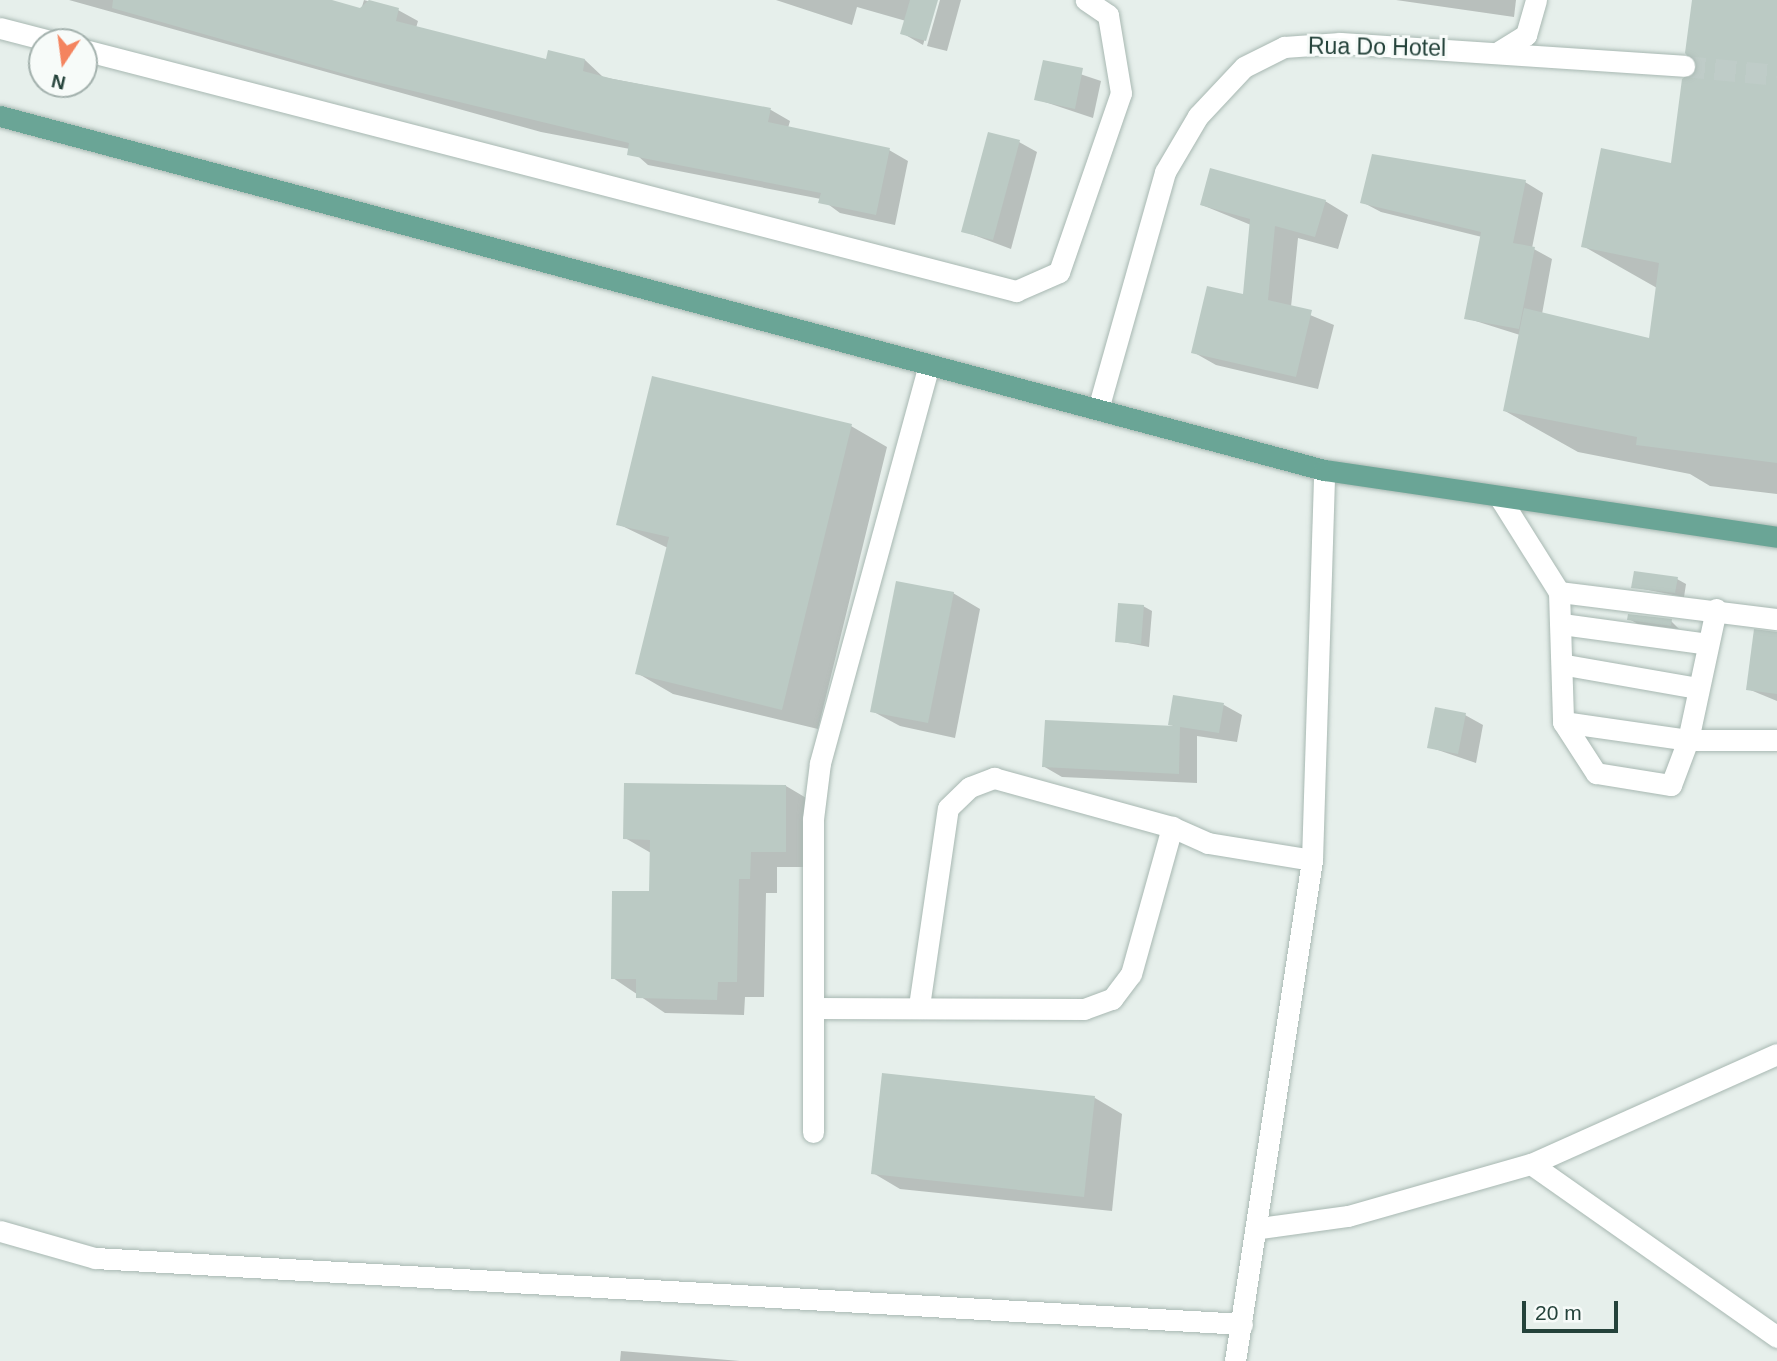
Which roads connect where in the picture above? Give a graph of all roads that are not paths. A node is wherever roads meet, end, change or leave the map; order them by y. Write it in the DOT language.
graph roads {
  1 [pos="1086,0"];
  2 [pos="1536,0"];
  3 [pos="0,28"];
  4 [pos="28,35"];
  5 [pos="1500,51"];
  6 [pos="98,54"];
  7 [pos="1684,66"];
  8 [pos="1,119"];
  9 [pos="929,365"];
  10 [pos="1098,409"];
  11 [pos="1324,470"];
  12 [pos="1500,498"];
  13 [pos="1777,537"];
  14 [pos="1559,592"];
  15 [pos="1716,609"];
  16 [pos="1777,618"];
  17 [pos="1562,624"];
  18 [pos="1708,644"];
  19 [pos="1566,665"];
  20 [pos="1698,688"];
  21 [pos="1563,722"];
  22 [pos="1688,740"];
  23 [pos="1777,740"];
  24 [pos="1172,827"];
  25 [pos="1312,860"];
  26 [pos="919,1006"];
  27 [pos="813,1008"];
  28 [pos="1777,1054"];
  29 [pos="813,1132"];
  30 [pos="1531,1164"];
  31 [pos="1260,1228"];
  32 [pos="0,1231"];
  33 [pos="1242,1324"];
  34 [pos="1777,1337"];
  35 [pos="1235,1361"];
  1 -- 6 [label="street"];
  2 -- 5 [label="street"];
  3 -- 4 [label="street"];
  5 -- 7 [label="street, Rua Do Hotel"];
  5 -- 10 [label="street, Rua Do Hotel"];
  8 -- 9 [label="main road"];
  9 -- 10 [label="main road"];
  9 -- 27 [label="street"];
  10 -- 11 [label="main road"];
  11 -- 12 [label="main road"];
  11 -- 25 [label="street"];
  12 -- 13 [label="main road"];
  12 -- 14 [label="street"];
  14 -- 15 [label="street"];
  14 -- 17 [label="street"];
  15 -- 16 [label="street"];
  15 -- 18 [label="street"];
  17 -- 18 [label="street"];
  17 -- 19 [label="street"];
  18 -- 20 [label="street"];
  19 -- 20 [label="street"];
  19 -- 21 [label="street"];
  20 -- 22 [label="street"];
  21 -- 22 [label="street"];
  21 -- 22 [label="street"];
  22 -- 23 [label="street"];
  24 -- 25 [label="street"];
  24 -- 26 [label="street"];
  24 -- 26 [label="street"];
  25 -- 31 [label="street"];
  26 -- 27 [label="street"];
  27 -- 29 [label="street"];
  28 -- 30 [label="street"];
  30 -- 31 [label="street"];
  30 -- 34 [label="street"];
  31 -- 33 [label="street"];
  32 -- 33 [label="street"];
  33 -- 35 [label="street"];
}
